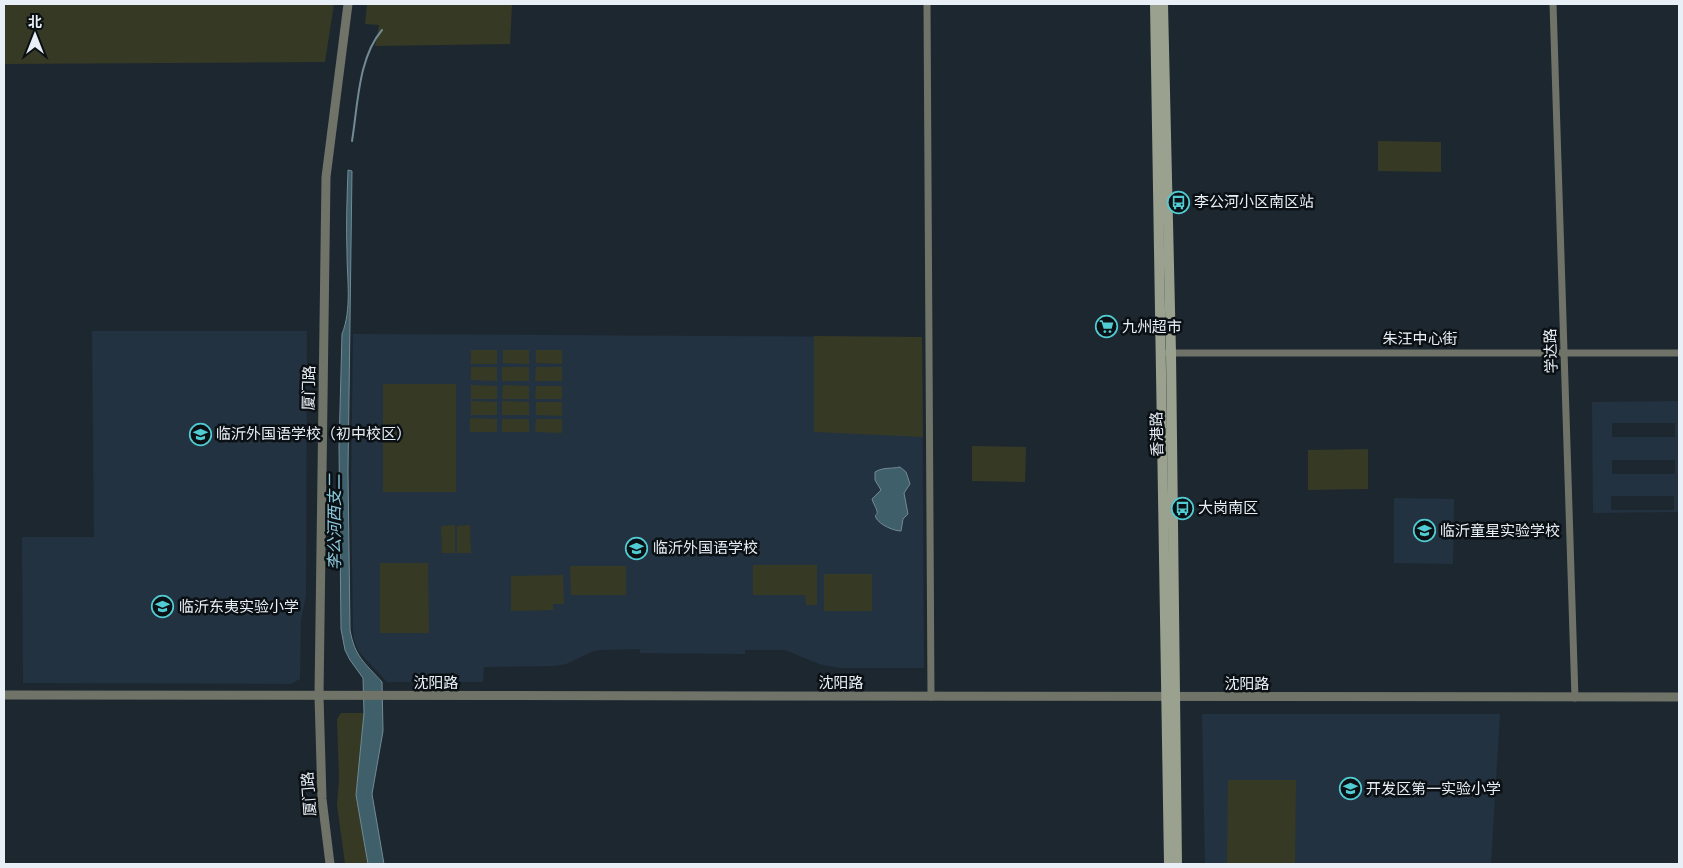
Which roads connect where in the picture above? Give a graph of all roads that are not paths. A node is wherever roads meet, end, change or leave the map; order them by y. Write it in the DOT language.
graph roads {
  1 [pos="348,4"];
  2 [pos="927,4"];
  3 [pos="1155,4"];
  4 [pos="1163,4"];
  5 [pos="1553,4"];
  6 [pos="1166,353"];
  7 [pos="1565,353"];
  8 [pos="1679,353"];
  9 [pos="4,695"];
  10 [pos="319,696"];
  11 [pos="931,697"];
  12 [pos="1171,697"];
  13 [pos="1679,697"];
  14 [pos="1575,698"];
  15 [pos="330,864"];
  16 [pos="1169,864"];
  17 [pos="1177,864"];
  1 -- 10 [label="street, 厦门路"];
  2 -- 11 [label="street"];
  3 -- 6 [label="main road, 香港路"];
  4 -- 6 [label="main road, 香港路"];
  5 -- 7 [label="street, 学达路"];
  6 -- 7 [label="street, 朱汪中心街"];
  6 -- 12 [label="main road, 香港路"];
  7 -- 8 [label="street, 朱汪中心街"];
  7 -- 14 [label="street, 学达路"];
  9 -- 10 [label="street, 沈阳路"];
  10 -- 11 [label="street, 沈阳路"];
  10 -- 15 [label="street, 厦门路"];
  11 -- 12 [label="street, 沈阳路"];
  12 -- 14 [label="street, 沈阳路"];
  12 -- 16 [label="main road, 香港路"];
  12 -- 17 [label="main road, 香港路"];
  13 -- 14 [label="street, 沈阳路"];
}
